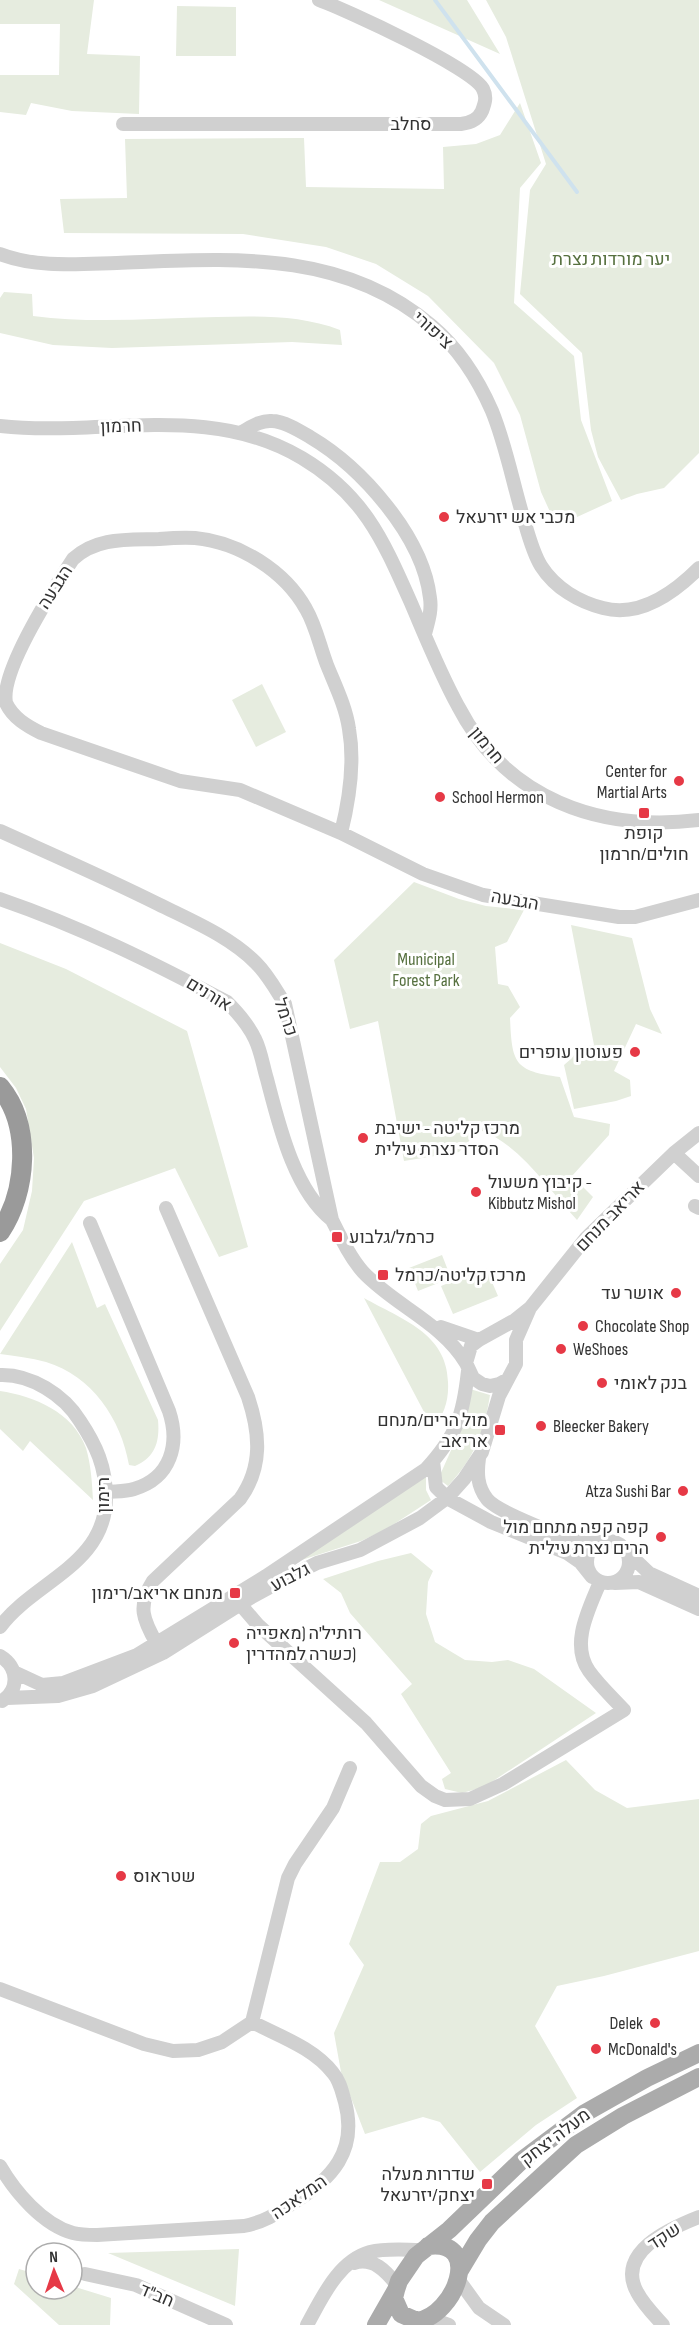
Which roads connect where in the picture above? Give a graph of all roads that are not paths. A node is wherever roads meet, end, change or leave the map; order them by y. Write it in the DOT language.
graph roads {
  1 [pos="319,0"];
  2 [pos="123,124"];
  3 [pos="0,254"];
  4 [pos="0,426"];
  5 [pos="242,432"];
  6 [pos="699,568"];
  7 [pos="425,634"];
  8 [pos="699,820"];
  9 [pos="0,831"];
  10 [pos="341,833"];
  11 [pos="0,899"];
  12 [pos="699,900"];
  13 [pos="0,1088"];
  14 [pos="699,1133"];
  15 [pos="674,1153"];
  16 [pos="699,1176"];
  17 [pos="166,1208"];
  18 [pos="332,1220"];
  19 [pos="90,1223"];
  20 [pos="0,1232"];
  21 [pos="530,1308"];
  22 [pos="428,1321"];
  23 [pos="483,1338"];
  24 [pos="515,1355"];
  25 [pos="467,1367"];
  26 [pos="0,1375"];
  27 [pos="508,1379"];
  28 [pos="479,1456"];
  29 [pos="433,1461"];
  30 [pos="106,1491"];
  31 [pos="447,1498"];
  32 [pos="599,1542"];
  33 [pos="627,1552"];
  34 [pos="596,1580"];
  35 [pos="615,1583"];
  36 [pos="699,1596"];
  37 [pos="240,1604"];
  38 [pos="699,1609"];
  39 [pos="0,1627"];
  40 [pos="157,1644"];
  41 [pos="0,1656"];
  42 [pos="14,1672"];
  43 [pos="3,1700"];
  44 [pos="350,1768"];
  45 [pos="0,1989"];
  46 [pos="252,2022"];
  47 [pos="699,2053"];
  48 [pos="699,2077"];
  49 [pos="0,2166"];
  50 [pos="699,2217"];
  51 [pos="425,2248"];
  52 [pos="345,2268"];
  53 [pos="86,2274"];
  54 [pos="459,2274"];
  55 [pos="397,2287"];
  56 [pos="424,2321"];
  57 [pos="226,2325"];
  58 [pos="307,2325"];
  59 [pos="376,2325"];
  60 [pos="449,2325"];
  61 [pos="504,2325"];
  62 [pos="663,2325"];
  1 -- 2 [label="street, סחלב"];
  3 -- 6 [label="street, ציפורי"];
  4 -- 5 [label="street, חרמון"];
  5 -- 7 [label="street, חרמון"];
  5 -- 7 [label="street"];
  7 -- 8 [label="street, חרמון"];
  9 -- 18 [label="street, כרמל"];
  10 -- 10 [label="street, הגבעה"];
  10 -- 12 [label="street, הגבעה"];
  11 -- 18 [label="street, אורנים"];
  13 -- 20 [label="highway"];
  14 -- 15 [label="street, אריאב מנחם"];
  15 -- 16 [label="street"];
  15 -- 21 [label="street, אריאב מנחם"];
  17 -- 40 [label="street"];
  18 -- 22 [label="street, כרמל"];
  19 -- 30 [label="street"];
  21 -- 23 [label="street"];
  21 -- 24 [label="street"];
  22 -- 23 [label="street, כרמל"];
  22 -- 25 [label="street, כרמל"];
  23 -- 24 [label="street"];
  23 -- 25 [label="street"];
  24 -- 27 [label="street"];
  25 -- 27 [label="street"];
  25 -- 29 [label="street, גלבוע"];
  26 -- 30 [label="street, רימון"];
  27 -- 28 [label="street, גלבוע"];
  28 -- 31 [label="street, גלבוע"];
  28 -- 32 [label="street"];
  29 -- 31 [label="street"];
  29 -- 40 [label="street, גלבוע"];
  30 -- 39 [label="street, רימון"];
  31 -- 34 [label="street"];
  31 -- 37 [label="street, גלבוע"];
  32 -- 33 [label="street"];
  32 -- 34 [label="street"];
  33 -- 35 [label="street"];
  33 -- 36 [label="street"];
  34 -- 35 [label="street"];
  34 -- 37 [label="street"];
  35 -- 38 [label="street"];
  37 -- 43 [label="street, גלבוע"];
  40 -- 42 [label="street, גלבוע"];
  41 -- 42 [label="street"];
  42 -- 43 [label="street"];
  44 -- 46 [label="street"];
  45 -- 46 [label="street"];
  46 -- 49 [label="street, המלאכה"];
  47 -- 51 [label="main road, מעלה יצחק"];
  48 -- 54 [label="main road, מעלה יצחק"];
  50 -- 62 [label="street, שקד"];
  51 -- 52 [label="street"];
  51 -- 54 [label="main road"];
  51 -- 55 [label="main road"];
  52 -- 55 [label="street"];
  52 -- 58 [label="street"];
  53 -- 57 [label="street, חב\"ד"];
  54 -- 56 [label="main road"];
  54 -- 61 [label="street"];
  55 -- 56 [label="main road"];
  55 -- 59 [label="main road"];
  56 -- 60 [label="street"];
}
